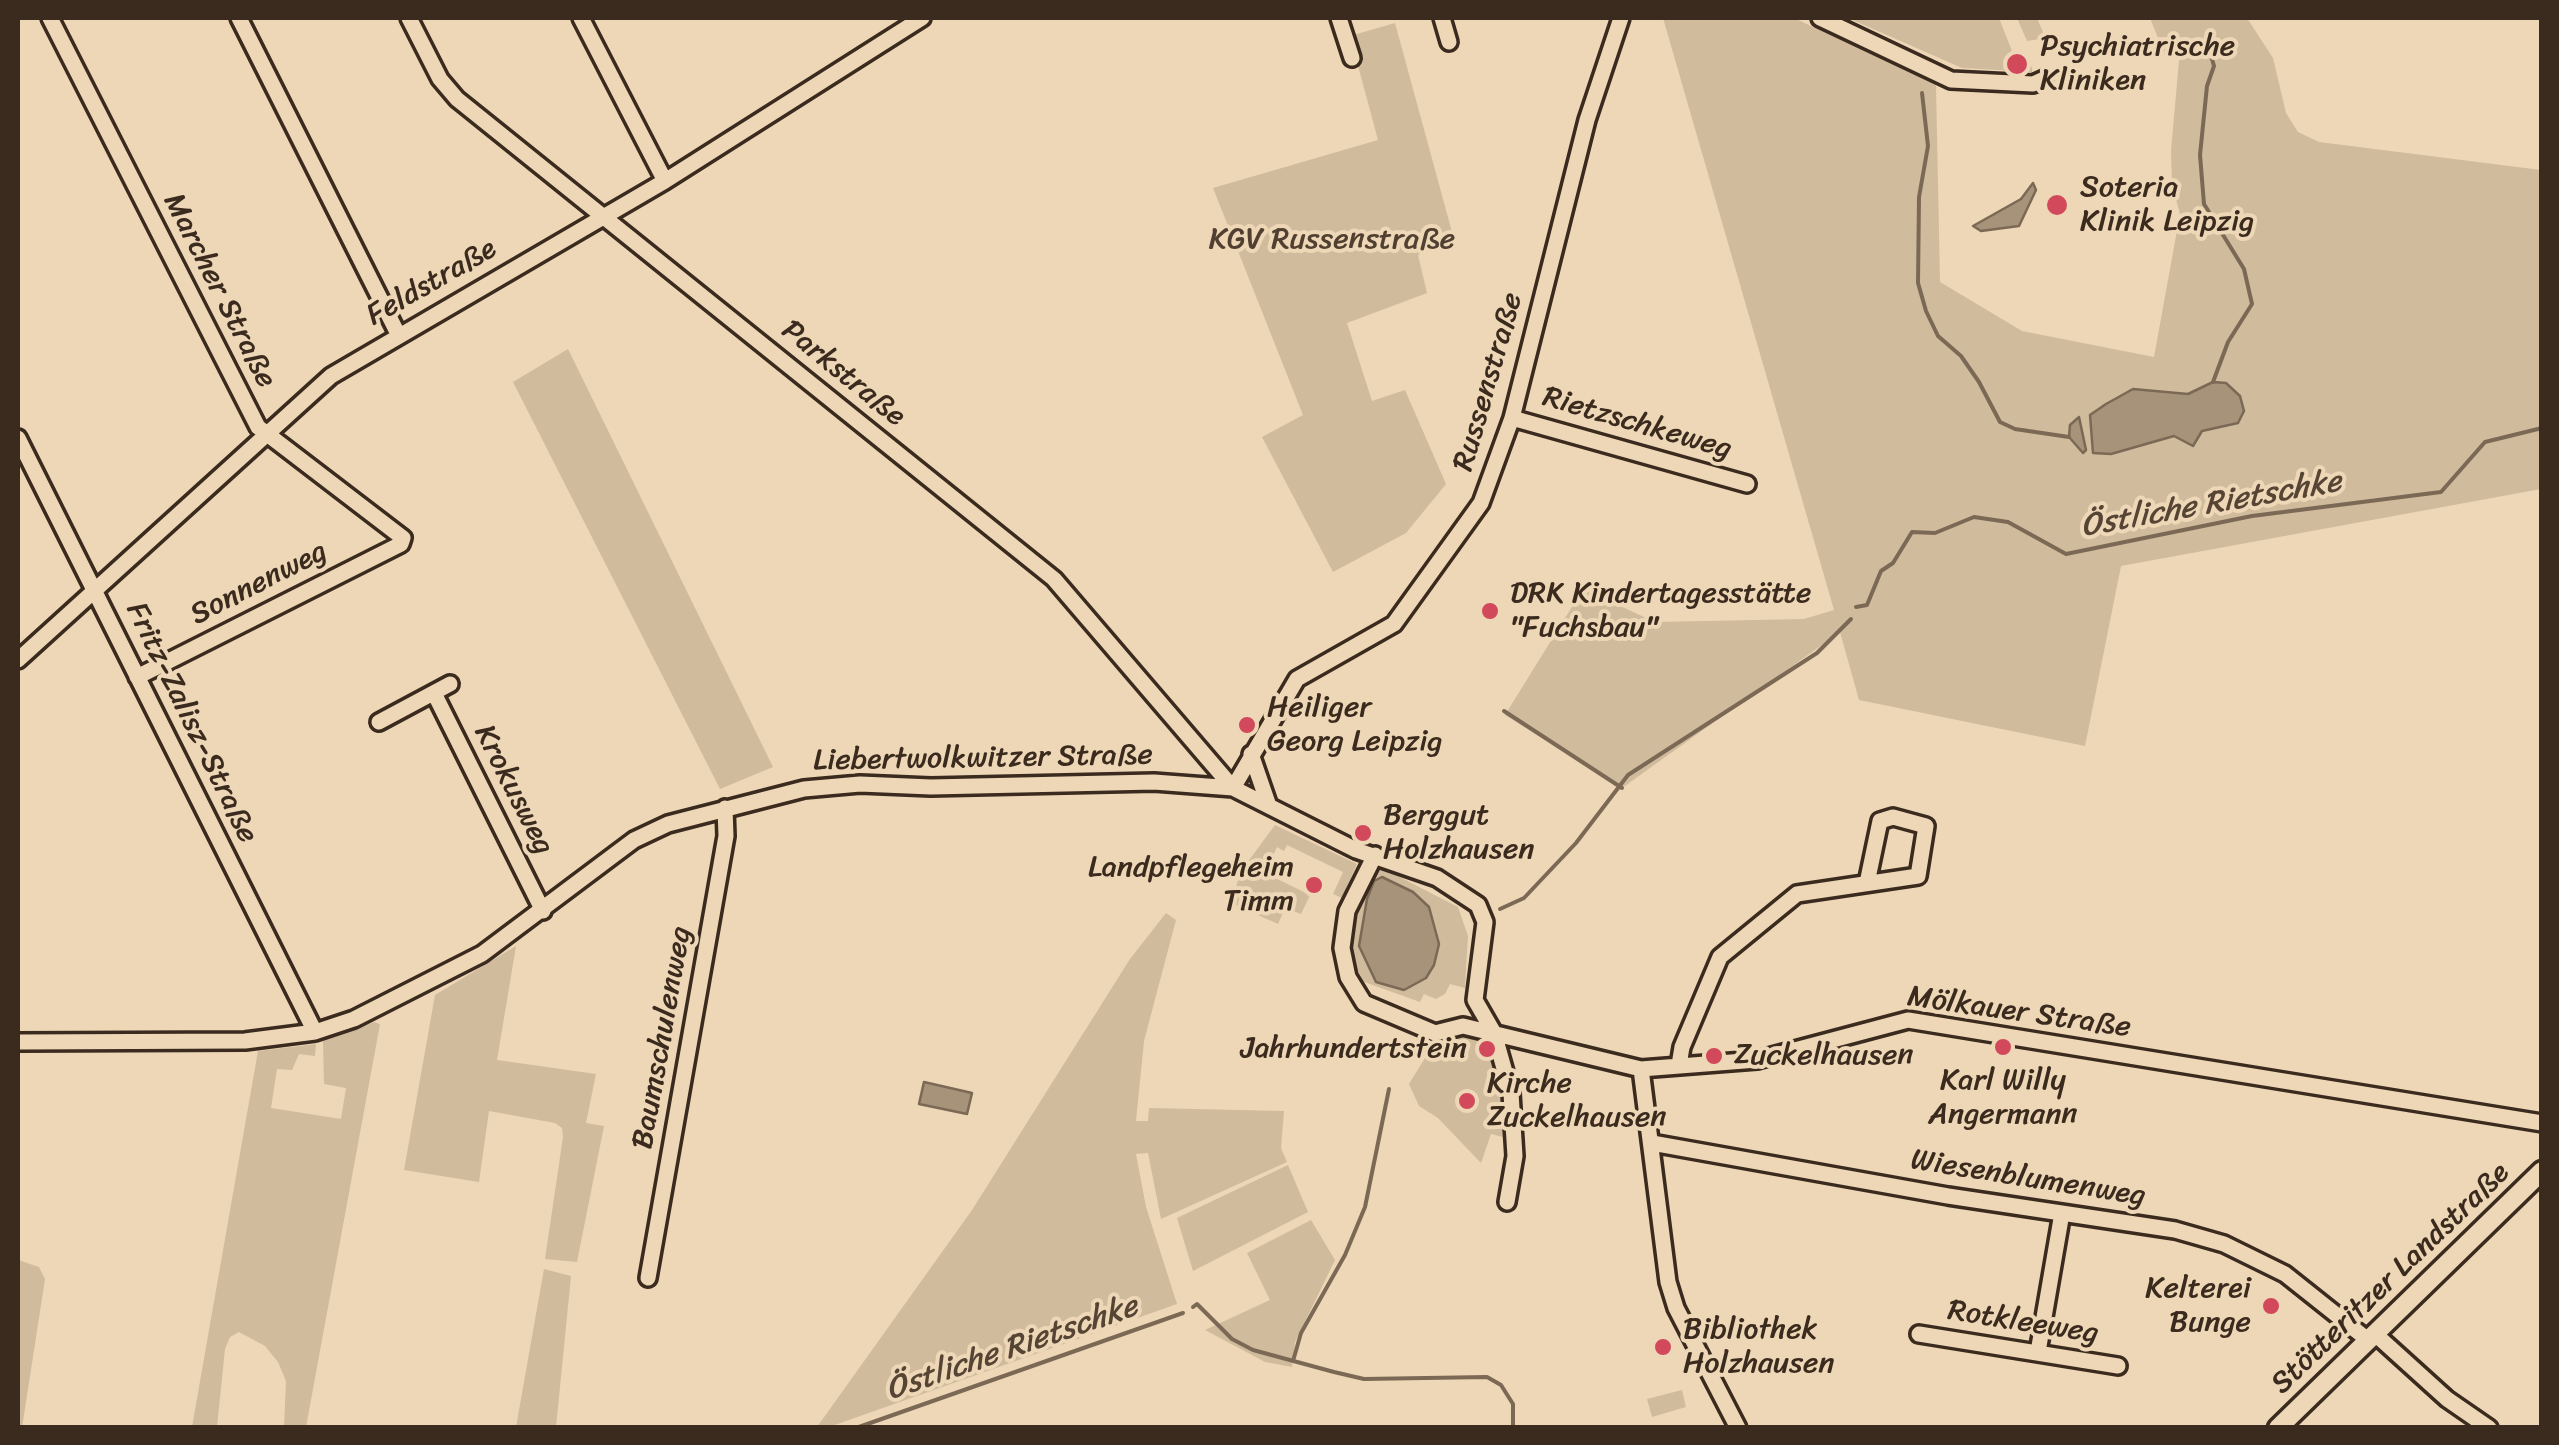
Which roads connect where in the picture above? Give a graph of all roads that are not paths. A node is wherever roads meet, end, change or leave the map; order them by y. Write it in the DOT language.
graph roads {
  1 [pos="50,18"];
  2 [pos="239,18"];
  3 [pos="409,18"];
  4 [pos="581,18"];
  5 [pos="922,18"];
  6 [pos="1339,18"];
  7 [pos="1442,18"];
  8 [pos="1622,18"];
  9 [pos="1820,18"];
  10 [pos="1449,42"];
  11 [pos="1352,58"];
  12 [pos="2044,80"];
  13 [pos="665,181"];
  14 [pos="603,216"];
  15 [pos="398,334"];
  16 [pos="1512,418"];
  17 [pos="267,434"];
  18 [pos="18,438"];
  19 [pos="1747,484"];
  20 [pos="403,538"];
  21 [pos="94,591"];
  22 [pos="18,660"];
  23 [pos="138,676"];
  24 [pos="450,684"];
  25 [pos="434,694"];
  26 [pos="379,722"];
  27 [pos="1250,754"];
  28 [pos="1233,788"];
  29 [pos="1270,807"];
  30 [pos="725,808"];
  31 [pos="1375,855"];
  32 [pos="1867,883"];
  33 [pos="543,911"];
  34 [pos="315,1032"];
  35 [pos="1494,1033"];
  36 [pos="18,1042"];
  37 [pos="1679,1065"];
  38 [pos="1641,1069"];
  39 [pos="2542,1124"];
  40 [pos="1652,1143"];
  41 [pos="2542,1171"];
  42 [pos="1508,1202"];
  43 [pos="2062,1213"];
  44 [pos="648,1278"];
  45 [pos="1919,1334"];
  46 [pos="2371,1336"];
  47 [pos="2038,1352"];
  48 [pos="2118,1366"];
  49 [pos="2484,1426"];
  50 [pos="1738,1428"];
  51 [pos="2278,1428"];
  1 -- 17 [label="street, Marcher Straße"];
  2 -- 15 [label="street"];
  3 -- 14 [label="street, Parkstraße"];
  4 -- 13 [label="street"];
  5 -- 13 [label="street, Feldstraße"];
  6 -- 11 [label="street"];
  7 -- 10 [label="street"];
  8 -- 16 [label="street, Russenstraße"];
  9 -- 12 [label="street"];
  13 -- 14 [label="street, Feldstraße"];
  14 -- 15 [label="street, Feldstraße"];
  14 -- 28 [label="street, Parkstraße"];
  15 -- 17 [label="street, Feldstraße"];
  16 -- 19 [label="street, Rietzschkeweg"];
  16 -- 27 [label="street, Russenstraße"];
  17 -- 20 [label="street, Marcher Straße"];
  17 -- 21 [label="street, Feldstraße"];
  18 -- 21 [label="street, Fritz-Zalisz-Straße"];
  20 -- 23 [label="street, Sonnenweg"];
  21 -- 22 [label="street, Feldstraße"];
  21 -- 23 [label="street, Fritz-Zalisz-Straße"];
  23 -- 34 [label="street, Fritz-Zalisz-Straße"];
  24 -- 25 [label="street"];
  25 -- 26 [label="street"];
  25 -- 33 [label="street, Krokusweg"];
  27 -- 28 [label="street, Russenstraße"];
  27 -- 29 [label="street"];
  28 -- 29 [label="street"];
  28 -- 30 [label="street, Liebertwolkwitzer Straße"];
  29 -- 31 [label="street"];
  30 -- 33 [label="street, Liebertwolkwitzer Straße"];
  30 -- 44 [label="street, Baumschulenweg"];
  31 -- 35 [label="street"];
  31 -- 35 [label="street, Mölkauer Straße"];
  32 -- 32 [label="street"];
  32 -- 37 [label="street"];
  33 -- 34 [label="street, Liebertwolkwitzer Straße"];
  34 -- 36 [label="street, Liebertwolkwitzer Straße"];
  35 -- 38 [label="street, Mölkauer Straße"];
  35 -- 42 [label="street"];
  37 -- 38 [label="street, Mölkauer Straße"];
  37 -- 39 [label="street, Mölkauer Straße"];
  38 -- 40 [label="street"];
  40 -- 43 [label="street, Wiesenblumenweg"];
  40 -- 50 [label="street"];
  41 -- 46 [label="main road, Stötteritzer Landstraße"];
  43 -- 46 [label="street, Wiesenblumenweg"];
  43 -- 47 [label="street"];
  45 -- 47 [label="street, Rotkleeweg"];
  46 -- 49 [label="street, Wiesenblumenweg"];
  46 -- 51 [label="main road, Stötteritzer Landstraße"];
  47 -- 48 [label="street, Rotkleeweg"];
}
